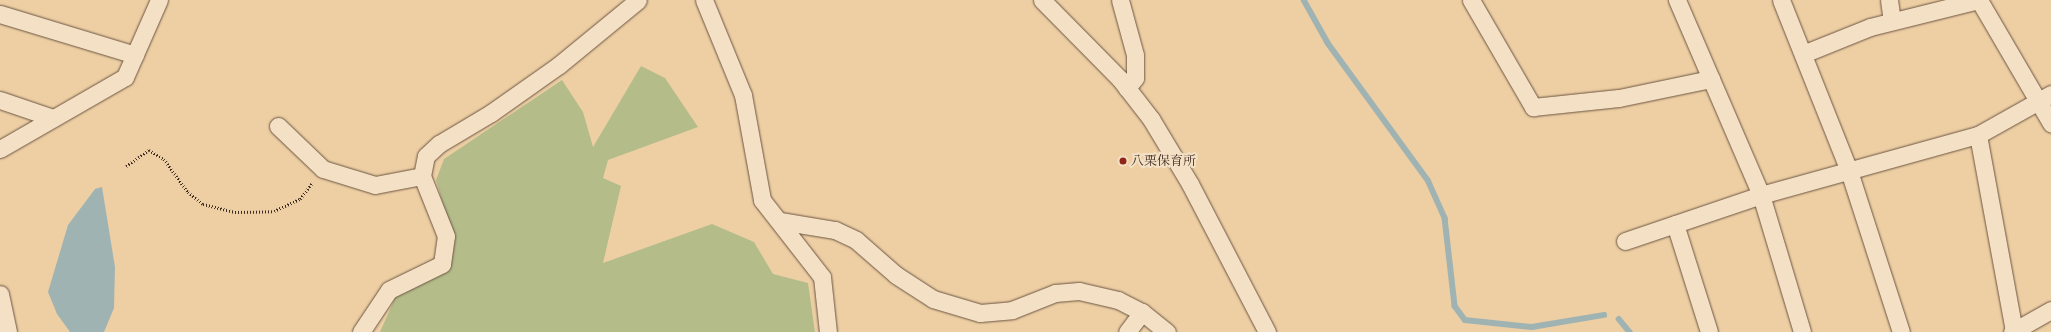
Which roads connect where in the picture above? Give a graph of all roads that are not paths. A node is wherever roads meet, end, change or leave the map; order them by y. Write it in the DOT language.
graph roads {
  1 [pos="159,0"];
  2 [pos="638,0"];
  3 [pos="704,0"];
  4 [pos="1042,0"];
  5 [pos="1120,0"];
  6 [pos="1471,0"];
  7 [pos="1677,0"];
  8 [pos="1781,0"];
  9 [pos="1889,0"];
  10 [pos="1979,0"];
  11 [pos="0,14"];
  12 [pos="1892,21"];
  13 [pos="1803,54"];
  14 [pos="135,55"];
  15 [pos="1711,79"];
  16 [pos="1127,88"];
  17 [pos="2045,97"];
  18 [pos="0,100"];
  19 [pos="53,118"];
  20 [pos="2051,124"];
  21 [pos="278,126"];
  22 [pos="1978,135"];
  23 [pos="0,149"];
  24 [pos="1849,171"];
  25 [pos="422,176"];
  26 [pos="1760,195"];
  27 [pos="780,221"];
  28 [pos="1675,224"];
  29 [pos="1625,241"];
  30 [pos="0,294"];
  31 [pos="2051,310"];
  32 [pos="1142,312"];
  33 [pos="8,332"];
  34 [pos="361,332"];
  35 [pos="828,332"];
  36 [pos="1127,332"];
  37 [pos="1167,332"];
  38 [pos="1267,332"];
  39 [pos="1709,332"];
  40 [pos="1802,332"];
  41 [pos="1901,332"];
  42 [pos="2013,332"];
  1 -- 14 [label="street"];
  2 -- 25 [label="street"];
  3 -- 27 [label="street"];
  4 -- 16 [label="street"];
  5 -- 16 [label="street"];
  6 -- 15 [label="street"];
  7 -- 15 [label="street"];
  8 -- 13 [label="street"];
  9 -- 12 [label="street"];
  10 -- 12 [label="street"];
  10 -- 17 [label="street"];
  11 -- 14 [label="street"];
  12 -- 13 [label="street"];
  13 -- 24 [label="street"];
  14 -- 19 [label="street"];
  15 -- 26 [label="street"];
  16 -- 38 [label="street"];
  17 -- 20 [label="street"];
  17 -- 22 [label="street"];
  18 -- 19 [label="street"];
  19 -- 23 [label="street"];
  21 -- 25 [label="street"];
  22 -- 24 [label="street"];
  22 -- 42 [label="street"];
  24 -- 26 [label="street"];
  24 -- 41 [label="street"];
  25 -- 34 [label="street"];
  26 -- 28 [label="street"];
  26 -- 40 [label="street"];
  27 -- 32 [label="street"];
  27 -- 35 [label="street"];
  28 -- 29 [label="street"];
  28 -- 39 [label="street"];
  30 -- 33 [label="street"];
  31 -- 42 [label="street"];
  32 -- 36 [label="street"];
  32 -- 37 [label="street"];
}
